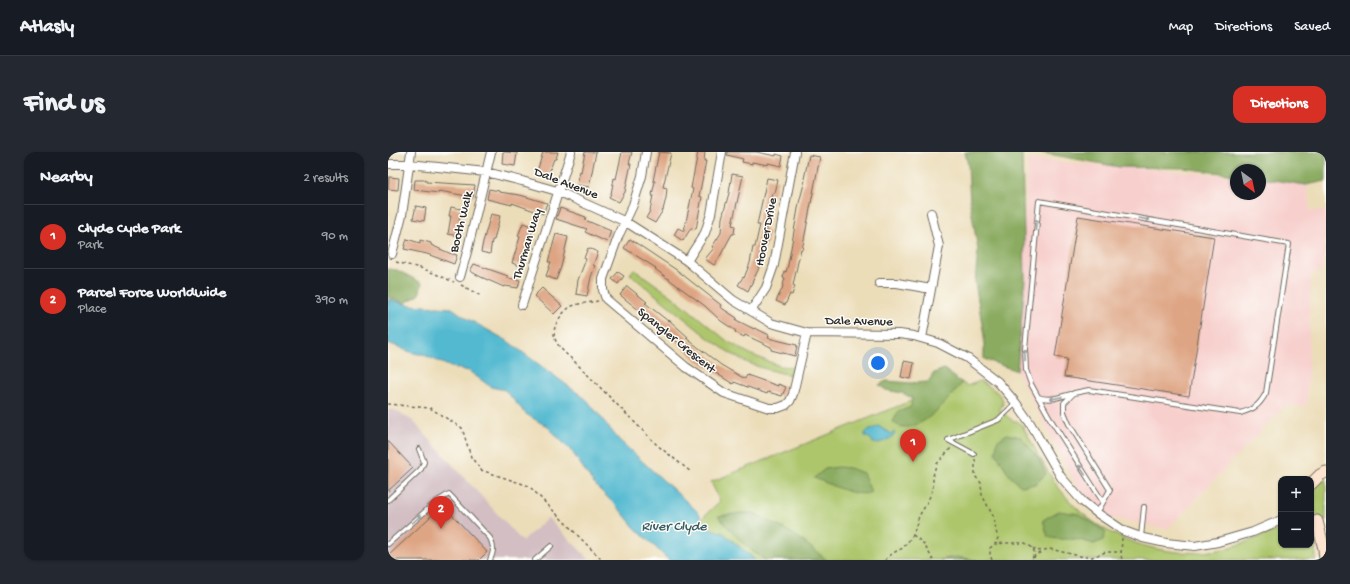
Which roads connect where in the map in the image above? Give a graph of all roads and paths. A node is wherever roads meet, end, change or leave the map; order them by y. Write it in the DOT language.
graph roads {
  1 [pos="411,152"];
  2 [pos="491,152"];
  3 [pos="571,152"];
  4 [pos="646,152"];
  5 [pos="722,152"];
  6 [pos="793,153"];
  7 [pos="388,164"];
  8 [pos="409,164"];
  9 [pos="486,172"];
  10 [pos="558,191"];
  11 [pos="931,213"];
  12 [pos="626,222"];
  13 [pos="394,258"];
  14 [pos="687,261"];
  15 [pos="460,277"];
  16 [pos="879,283"];
  17 [pos="931,289"];
  18 [pos="482,296"];
  19 [pos="606,299"];
  20 [pos="522,305"];
  21 [pos="751,312"];
  22 [pos="807,333"];
  23 [pos="922,338"];
  24 [pos="1074,393"];
  25 [pos="1038,397"];
  26 [pos="1016,403"];
  27 [pos="388,404"];
  28 [pos="955,444"];
  29 [pos="419,449"];
  30 [pos="974,454"];
  31 [pos="1326,462"];
  32 [pos="691,472"];
  33 [pos="1323,473"];
  34 [pos="1314,481"];
  35 [pos="388,500"];
  36 [pos="1103,502"];
  37 [pos="1144,507"];
  38 [pos="1096,514"];
  39 [pos="1278,521"];
  40 [pos="1318,521"];
  41 [pos="1124,531"];
  42 [pos="913,535"];
  43 [pos="1141,537"];
  44 [pos="388,544"];
  45 [pos="995,544"];
  46 [pos="551,546"];
  47 [pos="1033,548"];
  48 [pos="1043,551"];
  49 [pos="1120,552"];
  50 [pos="490,560"];
  51 [pos="535,560"];
  52 [pos="602,560"];
  53 [pos="885,560"];
  54 [pos="933,560"];
  55 [pos="992,560"];
  56 [pos="1032,560"];
  57 [pos="1122,560"];
  58 [pos="1325,560"];
  1 -- 8 [label="street"];
  2 -- 9 [label="street, Booth Walk"];
  3 -- 10 [label="street, Thurman Way"];
  4 -- 12 [label="street"];
  5 -- 14 [label="street"];
  6 -- 21 [label="street, Hoover Drive"];
  7 -- 8 [label="street, Dale Avenue"];
  8 -- 9 [label="street, Dale Avenue"];
  8 -- 13 [label="street"];
  9 -- 10 [label="street, Dale Avenue"];
  9 -- 15 [label="street, Booth Walk"];
  10 -- 12 [label="street, Dale Avenue"];
  10 -- 20 [label="street, Thurman Way"];
  11 -- 17 [label="street"];
  12 -- 14 [label="street, Dale Avenue"];
  12 -- 19 [label="street"];
  13 -- 18 [label="path"];
  14 -- 21 [label="street, Dale Avenue"];
  16 -- 17 [label="street"];
  17 -- 23 [label="street"];
  19 -- 22 [label="street, Spangler Crescent"];
  19 -- 32 [label="path"];
  21 -- 22 [label="street, Dale Avenue"];
  22 -- 23 [label="street, Dale Avenue"];
  23 -- 26 [label="street, Dale Avenue"];
  24 -- 25 [label="lane, one-way"];
  25 -- 24 [label="lane, one-way"];
  24 -- 36 [label="lane"];
  36 -- 25 [label="lane, one-way"];
  26 -- 28 [label="lane"];
  26 -- 38 [label="street, Dale Avenue"];
  27 -- 52 [label="path"];
  28 -- 30 [label="lane"];
  28 -- 42 [label="path"];
  29 -- 35 [label="lane"];
  30 -- 45 [label="path"];
  31 -- 33 [label="street"];
  33 -- 34 [label="street"];
  36 -- 38 [label="lane"];
  37 -- 43 [label="lane"];
  38 -- 41 [label="street, Dale Avenue"];
  39 -- 43 [label="street, Dale Avenue"];
  40 -- 58 [label="street"];
  41 -- 43 [label="street, Dale Avenue"];
  41 -- 49 [label="path"];
  42 -- 53 [label="path"];
  42 -- 54 [label="path"];
  44 -- 50 [label="lane, one-way"];
  45 -- 47 [label="path"];
  45 -- 55 [label="path"];
  46 -- 51 [label="lane"];
  47 -- 48 [label="path"];
  47 -- 56 [label="path"];
  48 -- 49 [label="path"];
  48 -- 56 [label="path"];
  49 -- 57 [label="path"];
}
